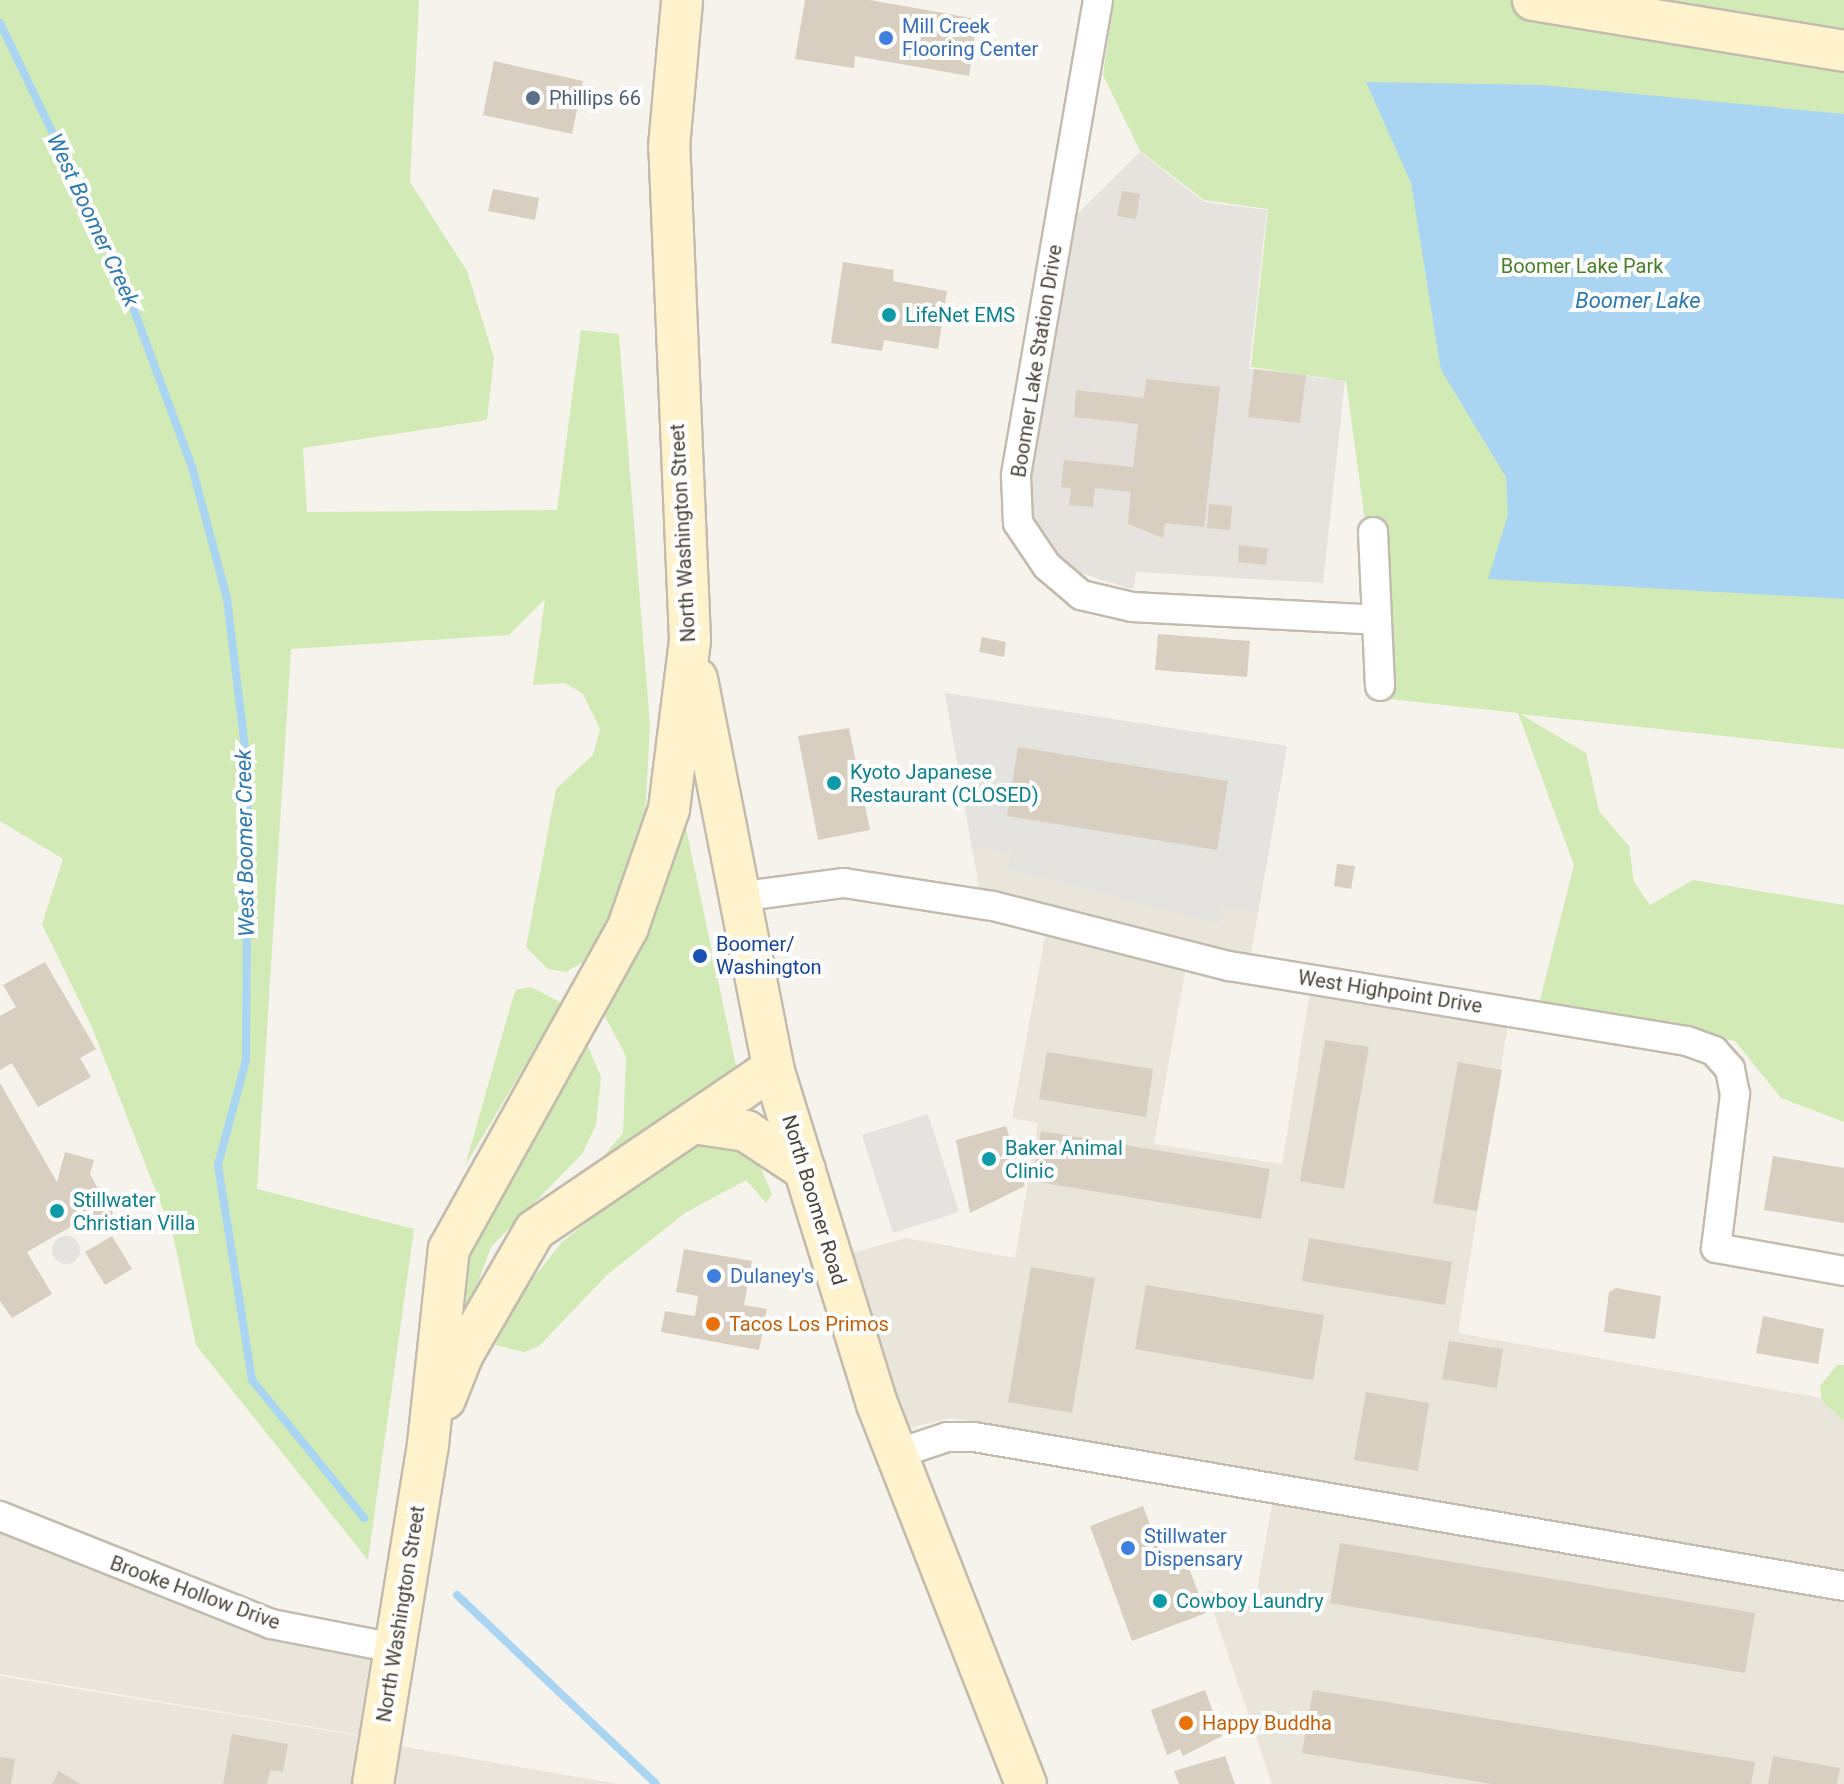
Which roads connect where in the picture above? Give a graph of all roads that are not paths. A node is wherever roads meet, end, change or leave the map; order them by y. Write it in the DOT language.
graph roads {
  1 [pos="682,0"];
  2 [pos="1098,0"];
  3 [pos="1533,0"];
  4 [pos="1844,51"];
  5 [pos="1373,532"];
  6 [pos="1377,620"];
  7 [pos="690,640"];
  8 [pos="1380,686"];
  9 [pos="737,897"];
  10 [pos="773,1068"];
  11 [pos="693,1123"];
  12 [pos="805,1170"];
  13 [pos="1844,1271"];
  14 [pos="428,1444"];
  15 [pos="896,1454"];
  16 [pos="0,1516"];
  17 [pos="1844,1586"];
  18 [pos="395,1648"];
  19 [pos="373,1784"];
  20 [pos="1026,1784"];
  1 -- 7 [label="main road, North Washington Street"];
  2 -- 6 [label="street, Boomer Lake Station Drive"];
  3 -- 4 [label="main road"];
  5 -- 6 [label="street"];
  6 -- 8 [label="street"];
  7 -- 9 [label="main road, North Boomer Road"];
  7 -- 14 [label="main road, North Washington Street"];
  9 -- 10 [label="main road, North Boomer Road"];
  9 -- 13 [label="street, West Highpoint Drive"];
  10 -- 11 [label="main road, North Washington Street"];
  10 -- 12 [label="main road, North Boomer Road"];
  11 -- 12 [label="main road"];
  11 -- 14 [label="main road, North Washington Street"];
  12 -- 15 [label="main road, North Boomer Road"];
  14 -- 18 [label="main road, North Washington Street"];
  15 -- 17 [label="street"];
  15 -- 20 [label="main road, North Boomer Road"];
  16 -- 18 [label="street, Brooke Hollow Drive"];
  18 -- 19 [label="main road, North Washington Street"];
}
